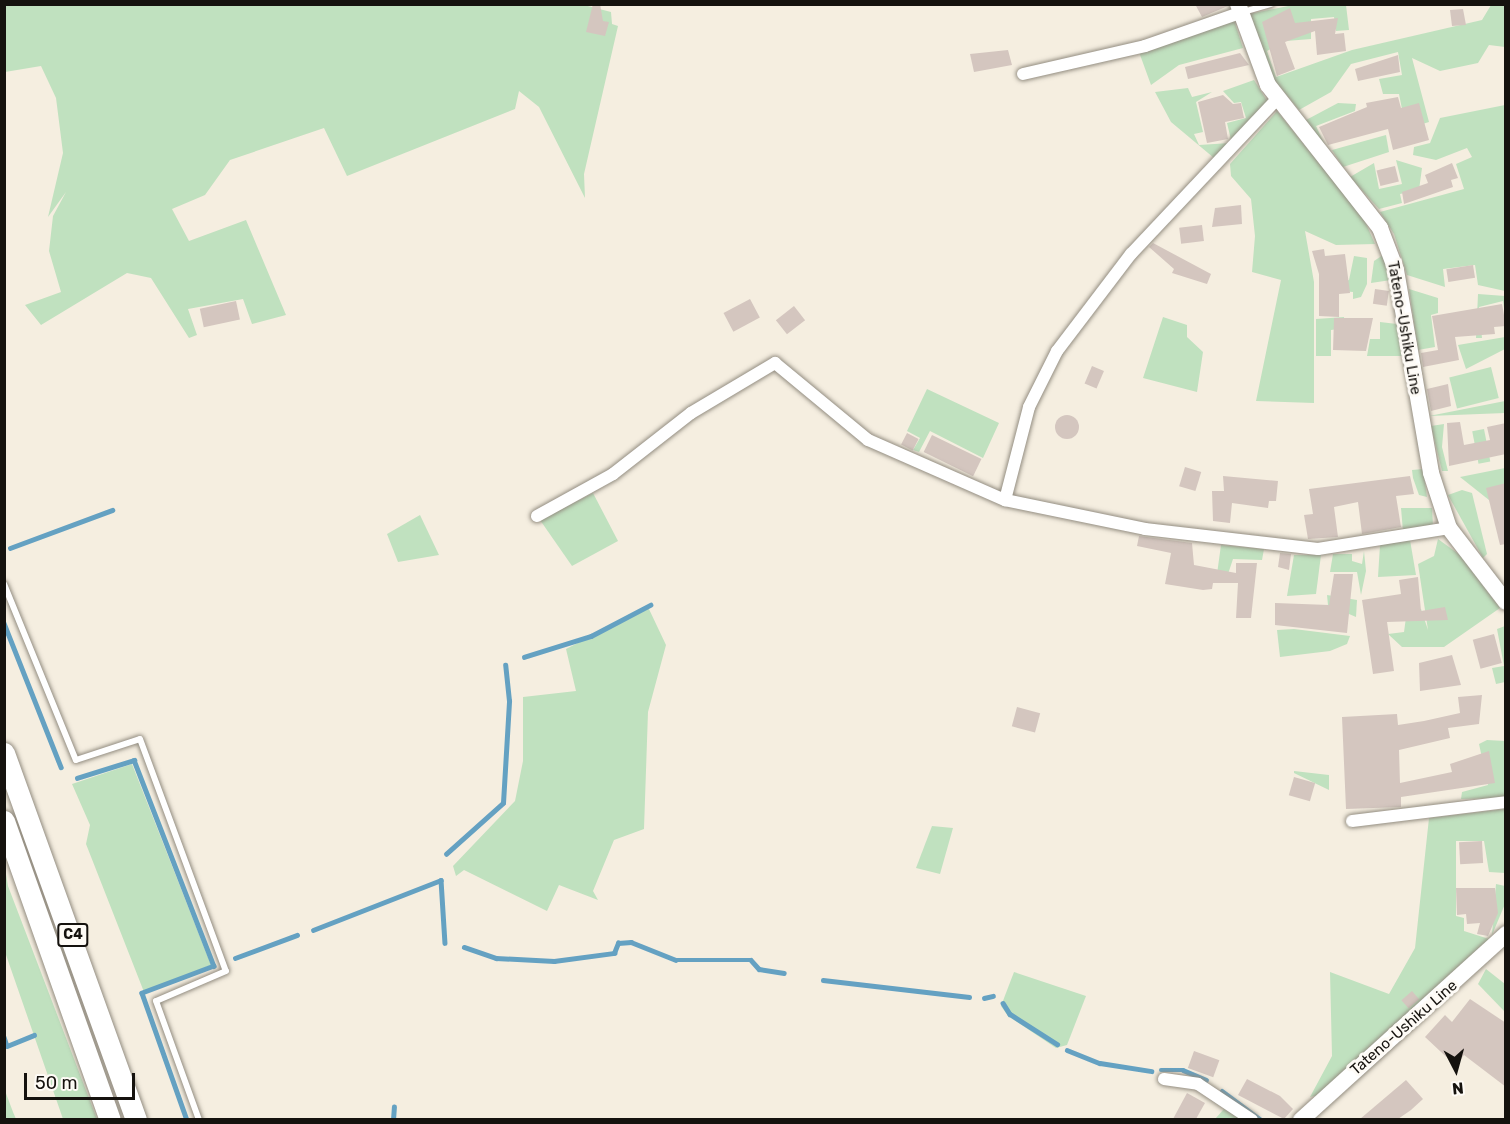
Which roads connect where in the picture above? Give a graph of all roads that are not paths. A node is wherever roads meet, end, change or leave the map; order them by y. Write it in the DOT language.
graph roads {
  1 [pos="1271,4"];
  2 [pos="1239,9"];
  3 [pos="1023,74"];
  4 [pos="1278,98"];
  5 [pos="1005,500"];
  6 [pos="537,516"];
  7 [pos="1449,528"];
  8 [pos="4,585"];
  9 [pos="1506,602"];
  10 [pos="4,753"];
  11 [pos="1506,802"];
  12 [pos="4,821"];
  13 [pos="1352,821"];
  14 [pos="1506,934"];
  15 [pos="1164,1079"];
  16 [pos="110,1119"];
  17 [pos="136,1119"];
  18 [pos="199,1119"];
  19 [pos="1252,1119"];
  20 [pos="1300,1119"];
  1 -- 2 [label="lane"];
  2 -- 3 [label="street"];
  2 -- 4 [label="main road, Tateno-Ushiku Line"];
  4 -- 5 [label="street"];
  4 -- 7 [label="main road, Tateno-Ushiku Line"];
  5 -- 6 [label="street"];
  5 -- 7 [label="street"];
  7 -- 9 [label="main road, Tateno-Ushiku Line"];
  8 -- 18 [label="lane"];
  10 -- 17 [label="highway, C4"];
  11 -- 13 [label="street"];
  12 -- 16 [label="highway, C4"];
  14 -- 20 [label="main road, Tateno-Ushiku Line"];
  15 -- 19 [label="street"];
}
